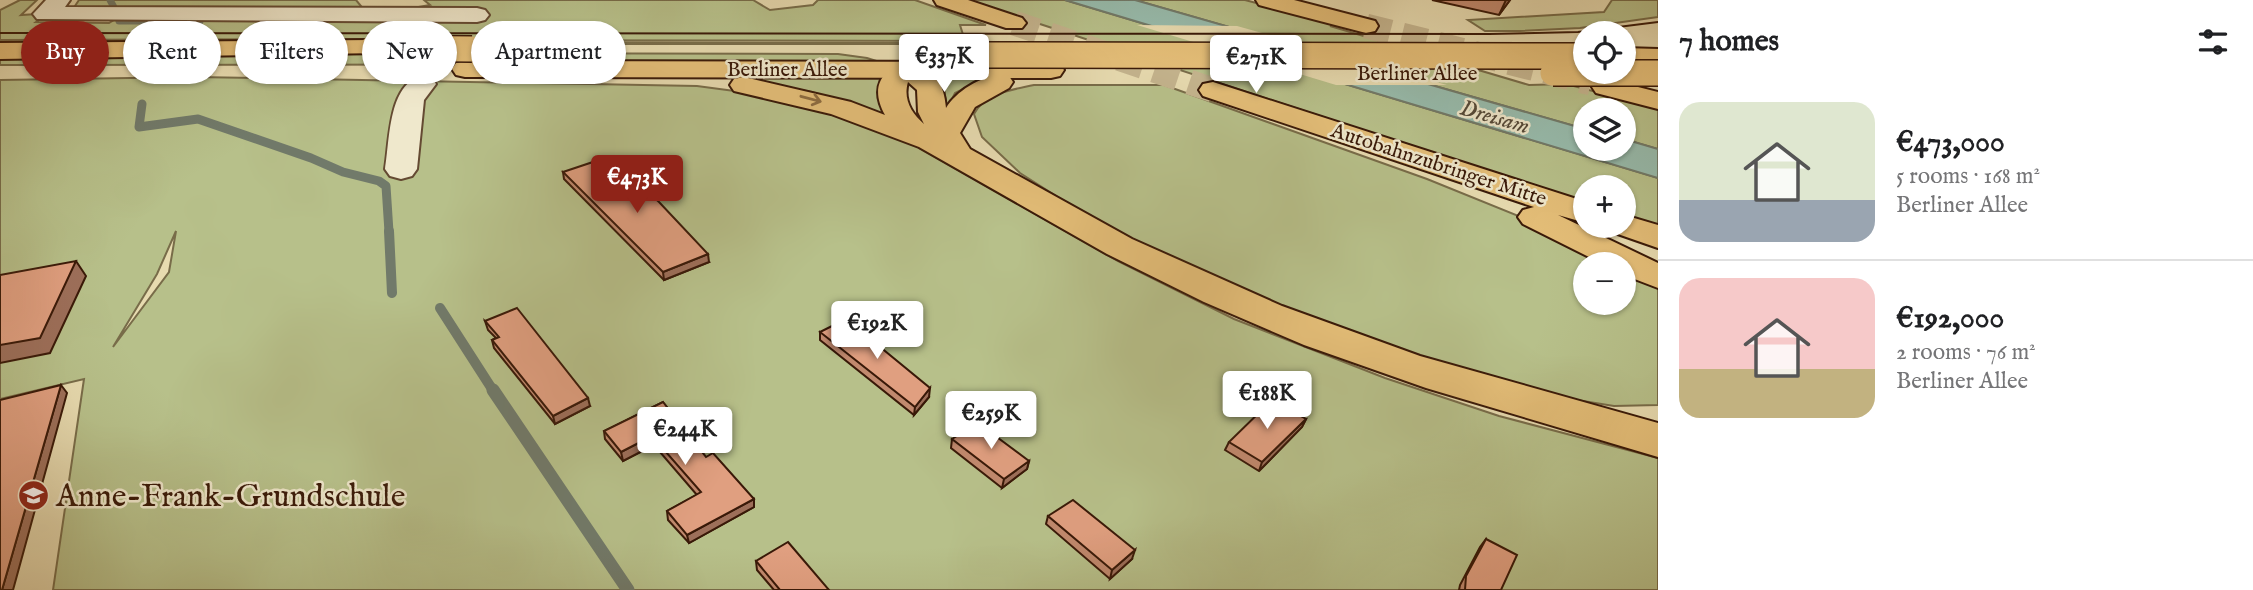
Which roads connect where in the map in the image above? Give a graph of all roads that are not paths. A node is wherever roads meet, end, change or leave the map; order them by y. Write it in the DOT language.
graph roads {
  1 [pos="58,0"];
  2 [pos="945,0"];
  3 [pos="1267,0"];
  4 [pos="401,15"];
  5 [pos="477,15"];
  6 [pos="1014,23"];
  7 [pos="1366,26"];
  8 [pos="0,51"];
  9 [pos="1573,56"];
  10 [pos="362,58"];
  11 [pos="362,58"];
  12 [pos="457,59"];
  13 [pos="469,59"];
  14 [pos="905,60"];
  15 [pos="648,69"];
  16 [pos="985,69"];
  17 [pos="0,70"];
  18 [pos="1658,73"];
  19 [pos="422,84"];
  20 [pos="1606,87"];
  21 [pos="1213,89"];
  22 [pos="1658,100"];
  23 [pos="942,142"];
  24 [pos="1425,159"];
  25 [pos="401,169"];
  26 [pos="1573,208"];
  27 [pos="1636,229"];
  28 [pos="1658,237"];
  29 [pos="1658,277"];
  30 [pos="1552,409"];
  31 [pos="1658,419"];
  32 [pos="1658,440"];
  1 -- 4 [label="lane"];
  2 -- 6 [label="main road"];
  3 -- 7 [label="main road"];
  4 -- 5 [label="lane"];
  8 -- 10 [label="main road, Berliner Allee"];
  9 -- 16 [label="main road, Berliner Allee, bridge"];
  11 -- 17 [label="main road, Berliner Allee"];
  12 -- 13 [label="main road, Berliner Allee"];
  13 -- 14 [label="main road, Berliner Allee"];
  13 -- 15 [label="main road, Berliner Allee"];
  14 -- 15 [label="main road, Berliner Allee"];
  14 -- 16 [label="main road, Berliner Allee"];
  14 -- 23 [label="main road"];
  15 -- 23 [label="main road, one-way"];
  16 -- 18 [label="main road, Berliner Allee, bridge"];
  16 -- 23 [label="main road"];
  19 -- 25 [label="lane"];
  20 -- 22 [label="main road"];
  21 -- 24 [label="main road, Autobahnzubringer Mitte"];
  23 -- 30 [label="main road"];
  24 -- 26 [label="main road, Autobahnzubringer Mitte"];
  24 -- 29 [label="main road"];
  27 -- 28 [label="main road"];
  30 -- 31 [label="main road"];
  30 -- 32 [label="main road"];
}
